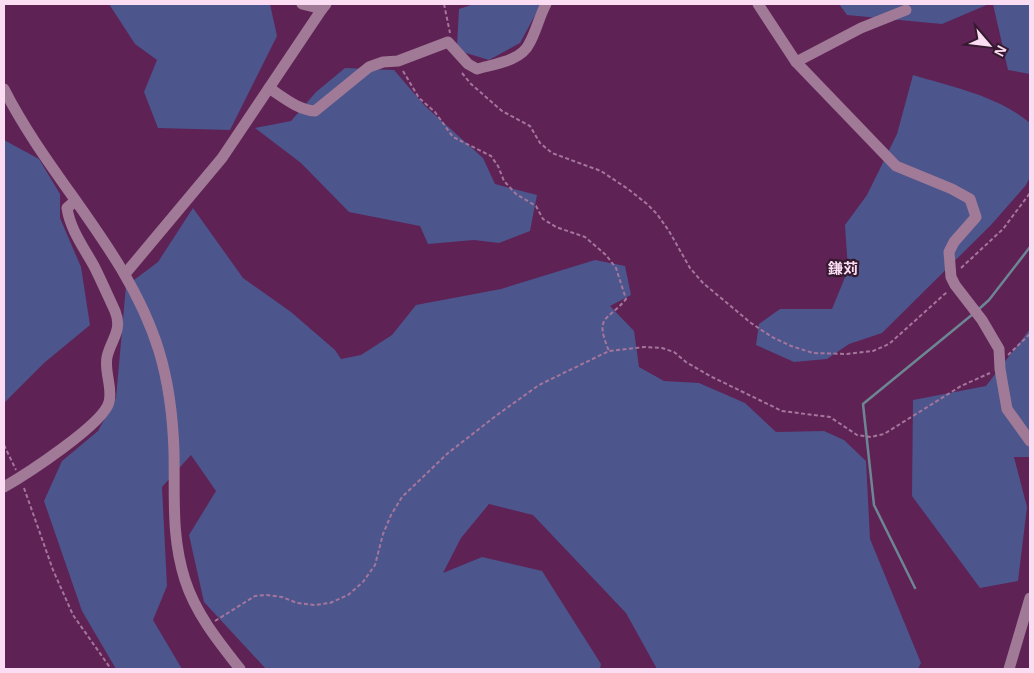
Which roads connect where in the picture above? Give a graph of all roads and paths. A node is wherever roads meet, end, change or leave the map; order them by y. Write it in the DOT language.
graph roads {
  1 [pos="302,4"];
  2 [pos="444,4"];
  3 [pos="546,4"];
  4 [pos="758,4"];
  5 [pos="324,6"];
  6 [pos="906,10"];
  7 [pos="448,42"];
  8 [pos="398,61"];
  9 [pos="796,62"];
  10 [pos="461,72"];
  11 [pos="268,88"];
  12 [pos="4,89"];
  13 [pos="1030,193"];
  14 [pos="74,201"];
  15 [pos="125,274"];
  16 [pos="953,281"];
  17 [pos="1030,334"];
  18 [pos="608,351"];
  19 [pos="1000,369"];
  20 [pos="1030,441"];
  21 [pos="4,446"];
  22 [pos="20,478"];
  23 [pos="4,487"];
  24 [pos="1030,598"];
  25 [pos="207,626"];
  26 [pos="110,669"];
  27 [pos="240,669"];
  28 [pos="1009,669"];
  1 -- 5 [label="street"];
  2 -- 7 [label="path"];
  3 -- 7 [label="street"];
  4 -- 9 [label="street"];
  5 -- 11 [label="street"];
  6 -- 9 [label="street"];
  7 -- 8 [label="street"];
  8 -- 11 [label="street"];
  8 -- 18 [label="path"];
  9 -- 16 [label="street"];
  10 -- 16 [label="path"];
  11 -- 15 [label="street"];
  12 -- 14 [label="street"];
  13 -- 16 [label="path"];
  14 -- 15 [label="street"];
  14 -- 22 [label="street"];
  15 -- 25 [label="street"];
  16 -- 19 [label="street"];
  17 -- 19 [label="path"];
  18 -- 19 [label="path"];
  18 -- 25 [label="path"];
  19 -- 20 [label="street"];
  21 -- 22 [label="path"];
  22 -- 23 [label="street"];
  22 -- 26 [label="path"];
  24 -- 28 [label="street"];
  25 -- 27 [label="street"];
}
